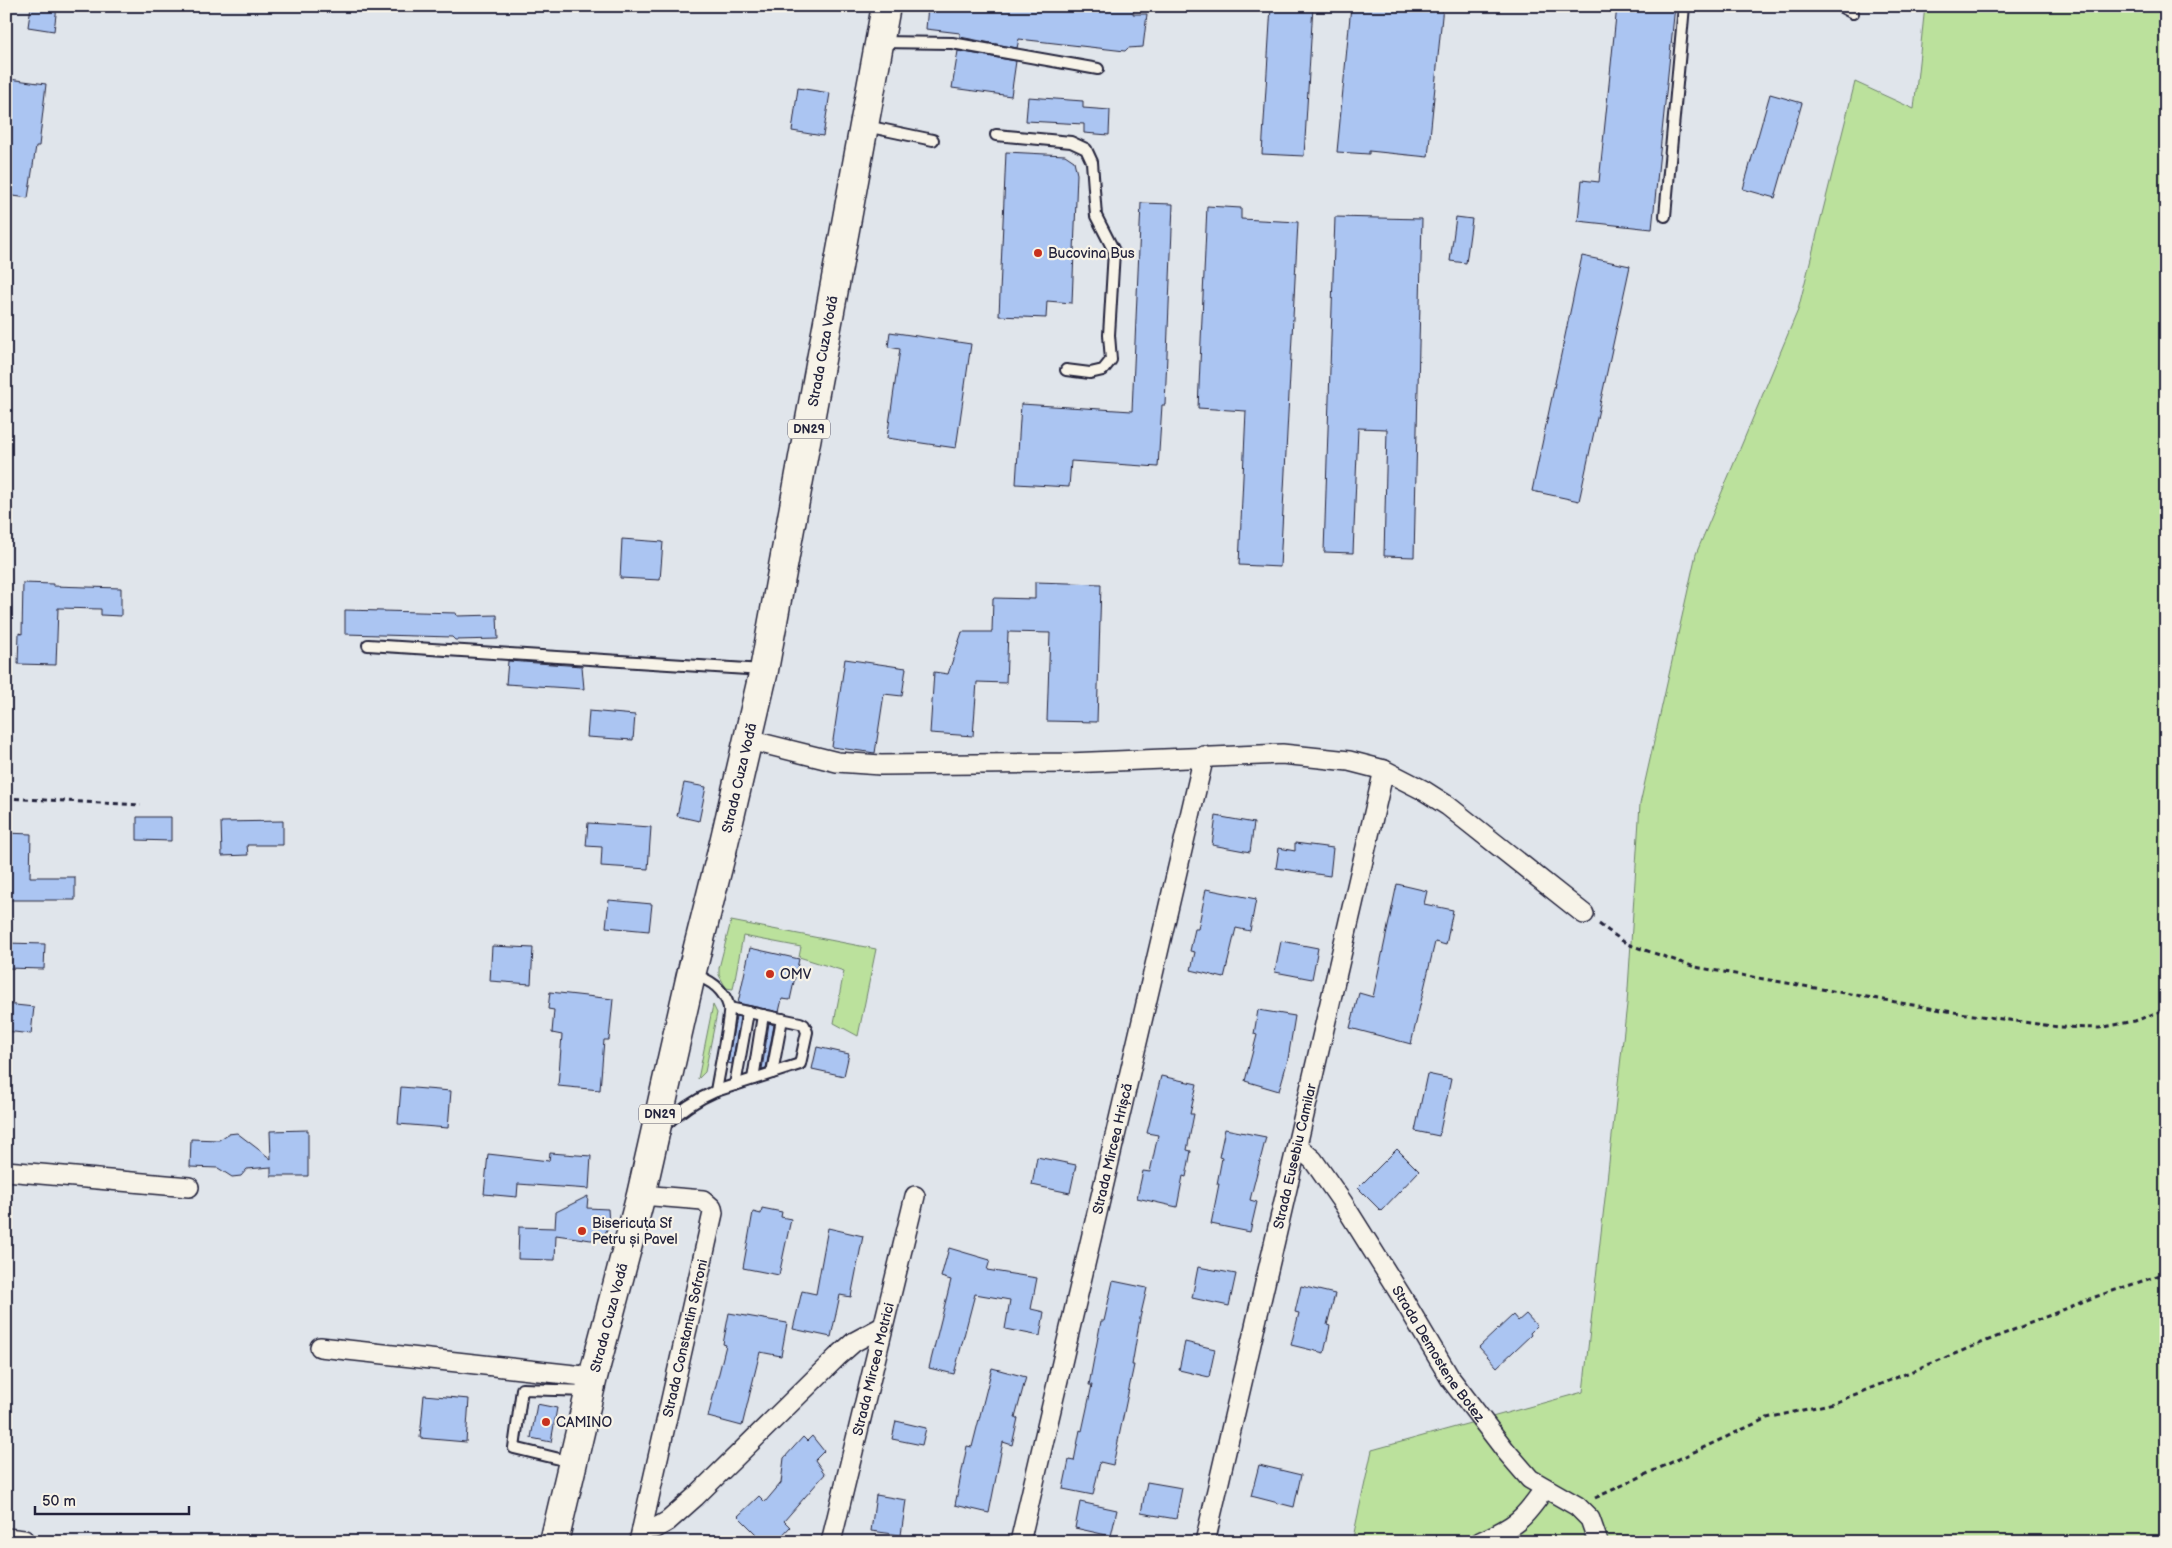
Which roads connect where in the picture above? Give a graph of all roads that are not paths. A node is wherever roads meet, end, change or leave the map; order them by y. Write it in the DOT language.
graph roads {
  1 [pos="886,6"];
  2 [pos="1684,6"];
  3 [pos="1840,6"];
  4 [pos="1853,13"];
  5 [pos="879,42"];
  6 [pos="1098,69"];
  7 [pos="864,126"];
  8 [pos="996,135"];
  9 [pos="933,140"];
  10 [pos="1665,216"];
  11 [pos="1066,370"];
  12 [pos="368,644"];
  13 [pos="764,670"];
  14 [pos="749,740"];
  15 [pos="1204,756"];
  16 [pos="1384,770"];
  17 [pos="1584,914"];
  18 [pos="691,975"];
  19 [pos="729,1008"];
  20 [pos="748,1012"];
  21 [pos="763,1015"];
  22 [pos="782,1019"];
  23 [pos="772,1074"];
  24 [pos="753,1080"];
  25 [pos="735,1085"];
  26 [pos="716,1091"];
  27 [pos="656,1135"];
  28 [pos="1298,1146"];
  29 [pos="6,1171"];
  30 [pos="189,1187"];
  31 [pos="642,1195"];
  32 [pos="915,1196"];
  33 [pos="882,1327"];
  34 [pos="320,1347"];
  35 [pos="591,1384"];
  36 [pos="573,1463"];
  37 [pos="1545,1488"];
  38 [pos="640,1535"];
  39 [pos="554,1542"];
  40 [pos="831,1542"];
  41 [pos="1020,1542"];
  42 [pos="1204,1542"];
  43 [pos="1480,1542"];
  44 [pos="1598,1542"];
  1 -- 5 [label="main road, Strada Cuza Vodă / DN29"];
  2 -- 10 [label="lane"];
  3 -- 4 [label="lane"];
  5 -- 6 [label="lane"];
  5 -- 7 [label="main road, Strada Cuza Vodă / DN29"];
  7 -- 9 [label="lane"];
  7 -- 13 [label="main road, Strada Cuza Vodă / DN29"];
  8 -- 11 [label="lane"];
  12 -- 13 [label="lane"];
  13 -- 14 [label="main road, Strada Cuza Vodă / DN29"];
  14 -- 15 [label="street"];
  14 -- 18 [label="main road, Strada Cuza Vodă / DN29"];
  15 -- 16 [label="street"];
  15 -- 41 [label="street, Strada Mircea Hrișcă"];
  16 -- 17 [label="street"];
  16 -- 28 [label="street, Strada Eusebiu Camilar"];
  18 -- 19 [label="lane"];
  18 -- 27 [label="main road, Strada Cuza Vodă / DN29"];
  19 -- 20 [label="lane"];
  19 -- 26 [label="lane"];
  20 -- 21 [label="lane"];
  20 -- 25 [label="lane"];
  21 -- 22 [label="lane"];
  21 -- 24 [label="lane"];
  22 -- 23 [label="lane"];
  22 -- 23 [label="lane"];
  23 -- 24 [label="lane"];
  24 -- 25 [label="lane"];
  25 -- 26 [label="lane"];
  26 -- 27 [label="lane"];
  27 -- 31 [label="main road, Strada Cuza Vodă / DN29"];
  28 -- 37 [label="street, Strada Demostene Botez"];
  28 -- 42 [label="street, Strada Eusebiu Camilar"];
  29 -- 30 [label="street"];
  31 -- 35 [label="main road, Strada Cuza Vodă / DN29"];
  31 -- 38 [label="street, Strada Constantin Sofroni"];
  32 -- 33 [label="street, Strada Mircea Motrici"];
  33 -- 38 [label="street"];
  33 -- 40 [label="street, Strada Mircea Motrici"];
  34 -- 35 [label="street"];
  35 -- 36 [label="main road, Strada Cuza Vodă / DN29"];
  35 -- 36 [label="lane"];
  36 -- 39 [label="main road, Strada Cuza Vodă / DN29"];
  37 -- 43 [label="street"];
  37 -- 44 [label="street, Strada Demostene Botez"];
}
